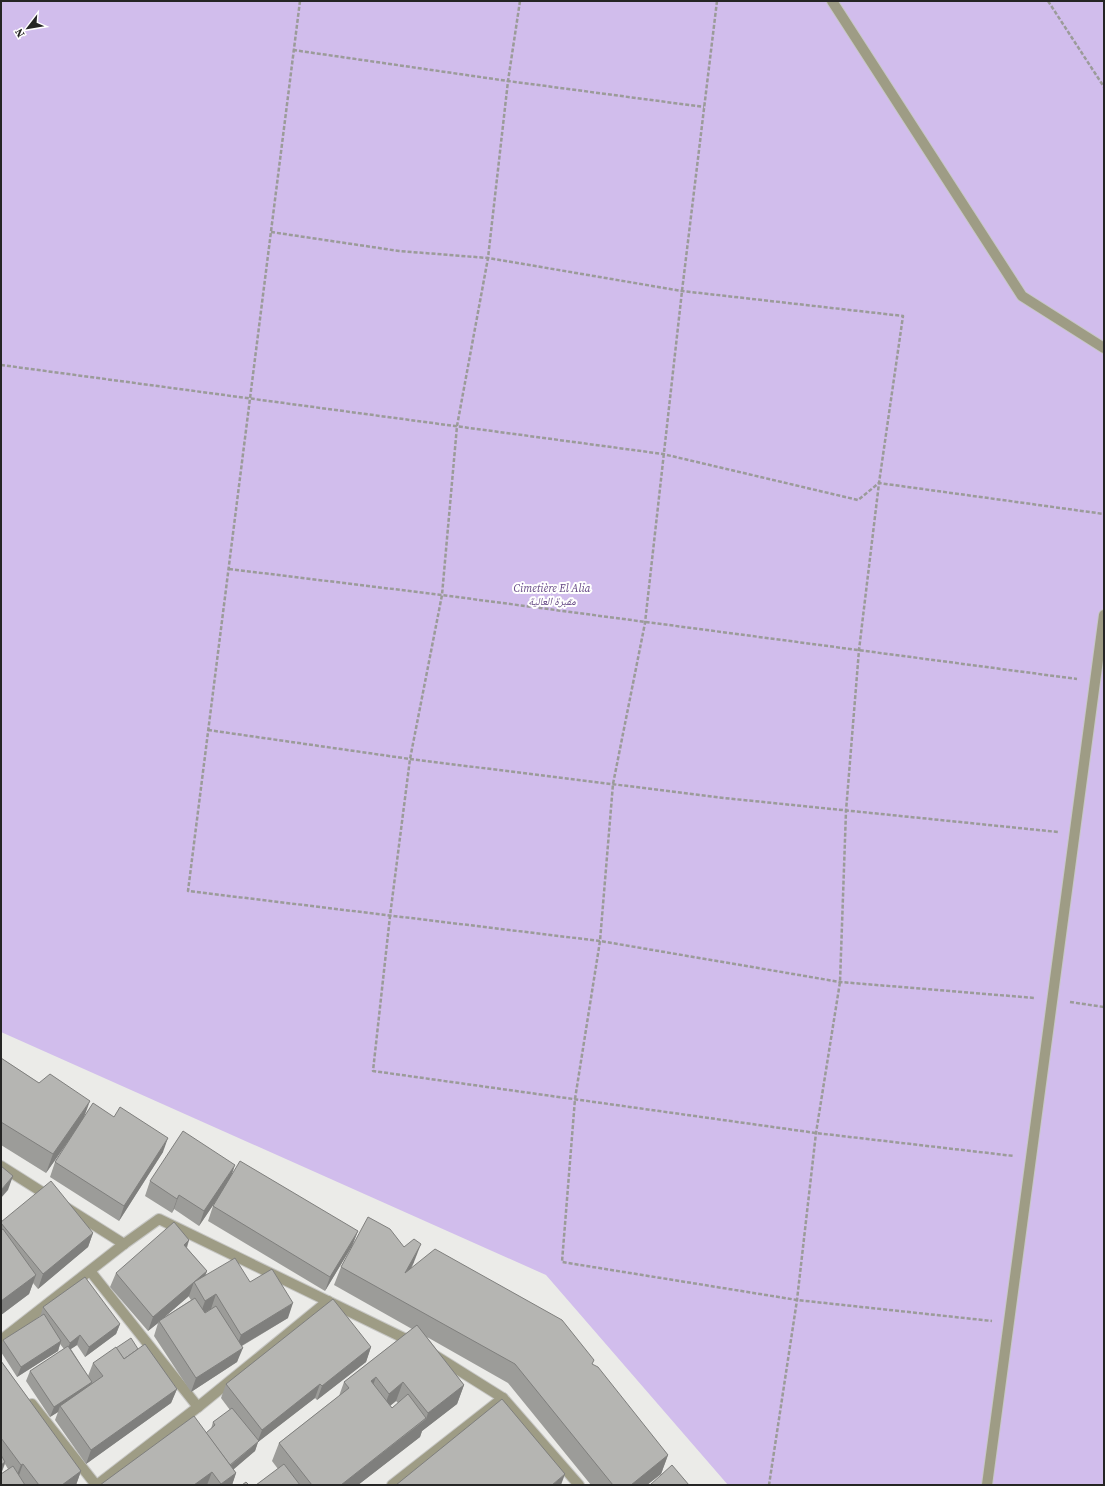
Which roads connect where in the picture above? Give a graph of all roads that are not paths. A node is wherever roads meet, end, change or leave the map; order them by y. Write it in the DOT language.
graph roads {
  1 [pos="832,1"];
  2 [pos="1104,348"];
  3 [pos="1104,615"];
  4 [pos="1,1166"];
  5 [pos="124,1244"];
  6 [pos="90,1271"];
  7 [pos="328,1301"];
  8 [pos="1,1340"];
  9 [pos="25,1395"];
  10 [pos="503,1398"];
  11 [pos="198,1407"];
  12 [pos="96,1485"];
  13 [pos="392,1485"];
  14 [pos="579,1485"];
  15 [pos="986,1485"];
  1 -- 2 [label="street"];
  3 -- 15 [label="street"];
  4 -- 5 [label="street"];
  5 -- 6 [label="street"];
  5 -- 7 [label="street"];
  6 -- 8 [label="street"];
  6 -- 11 [label="street"];
  7 -- 10 [label="street"];
  7 -- 11 [label="street"];
  9 -- 12 [label="street"];
  10 -- 13 [label="street"];
  10 -- 14 [label="street"];
  11 -- 12 [label="street"];
}
